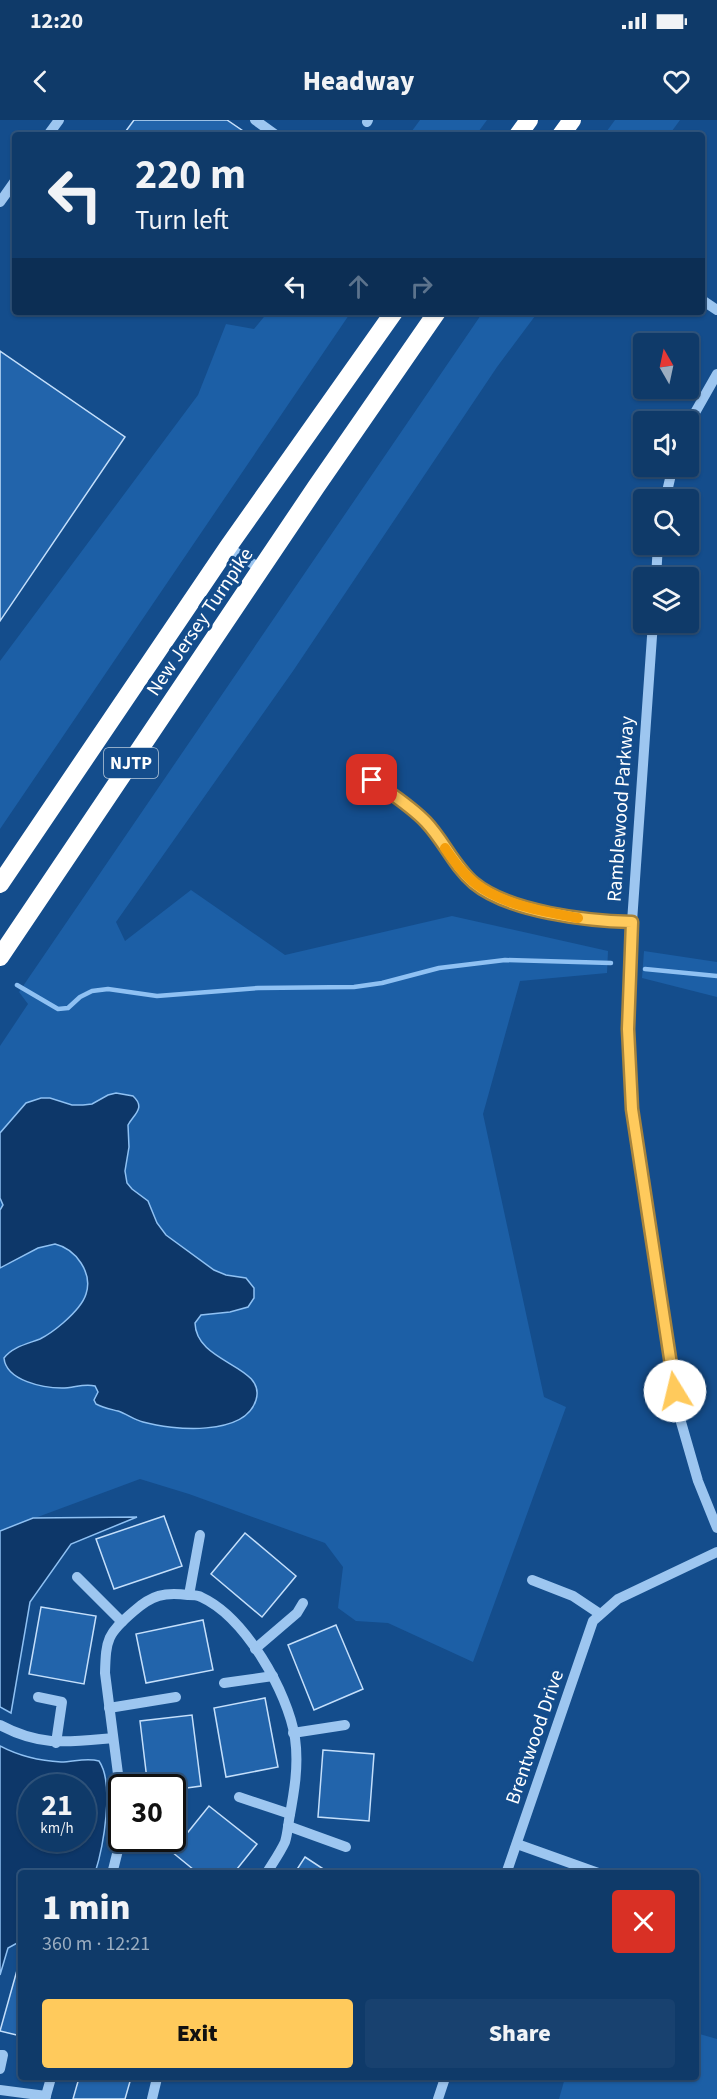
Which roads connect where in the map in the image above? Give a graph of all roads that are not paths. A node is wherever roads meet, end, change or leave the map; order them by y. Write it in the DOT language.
graph roads {
  1 [pos="255,120"];
  2 [pos="272,132"];
  3 [pos="12,185"];
  4 [pos="0,202"];
  5 [pos="392,315"];
  6 [pos="435,315"];
  7 [pos="717,374"];
  8 [pos="696,411"];
  9 [pos="228,547"];
  10 [pos="262,570"];
  11 [pos="652,633"];
  12 [pos="372,780"];
  13 [pos="0,884"];
  14 [pos="632,922"];
  15 [pos="0,957"];
  16 [pos="717,1528"];
  17 [pos="200,1535"];
  18 [pos="717,1552"];
  19 [pos="77,1577"];
  20 [pos="532,1580"];
  21 [pos="189,1595"];
  22 [pos="303,1603"];
  23 [pos="600,1614"];
  24 [pos="122,1622"];
  25 [pos="255,1649"];
  26 [pos="273,1676"];
  27 [pos="224,1683"];
  28 [pos="38,1696"];
  29 [pos="176,1697"];
  30 [pos="109,1708"];
  31 [pos="0,1725"];
  32 [pos="345,1725"];
  33 [pos="293,1733"];
  34 [pos="113,1738"];
  35 [pos="56,1743"];
  36 [pos="118,1774"];
  37 [pos="239,1797"];
  38 [pos="290,1814"];
  39 [pos="288,1826"];
  40 [pos="517,1844"];
  41 [pos="346,1846"];
  42 [pos="118,1852"];
  43 [pos="113,1870"];
  44 [pos="268,1870"];
  45 [pos="507,1870"];
  46 [pos="590,1870"];
  47 [pos="0,2055"];
  48 [pos="0,2069"];
  49 [pos="50,2080"];
  50 [pos="156,2080"];
  51 [pos="444,2080"];
  52 [pos="0,2090"];
  53 [pos="45,2098"];
  54 [pos="152,2099"];
  55 [pos="438,2099"];
  1 -- 2 [label="street"];
  3 -- 4 [label="street"];
  5 -- 9 [label="highway, New Jersey Turnpike / NJTP"];
  6 -- 10 [label="highway, New Jersey Turnpike / NJTP"];
  7 -- 8 [label="street"];
  9 -- 10 [label="street"];
  9 -- 13 [label="highway, New Jersey Turnpike / NJTP"];
  10 -- 15 [label="highway, New Jersey Turnpike / NJTP"];
  11 -- 14 [label="street, Ramblewood Parkway"];
  12 -- 14 [label="street"];
  14 -- 16 [label="street, Ramblewood Parkway"];
  17 -- 21 [label="street"];
  18 -- 23 [label="street"];
  19 -- 24 [label="street"];
  20 -- 23 [label="street"];
  21 -- 24 [label="street"];
  21 -- 25 [label="street"];
  22 -- 25 [label="street"];
  23 -- 40 [label="street, Brentwood Drive"];
  24 -- 30 [label="street"];
  25 -- 26 [label="street"];
  26 -- 27 [label="street"];
  26 -- 33 [label="street"];
  28 -- 35 [label="street"];
  29 -- 30 [label="street"];
  30 -- 34 [label="street"];
  31 -- 35 [label="street"];
  32 -- 33 [label="street"];
  33 -- 38 [label="street"];
  34 -- 35 [label="street"];
  34 -- 36 [label="street"];
  37 -- 38 [label="street"];
  38 -- 39 [label="street"];
  39 -- 41 [label="street"];
  39 -- 44 [label="street"];
  40 -- 45 [label="street, Brentwood Drive"];
  40 -- 46 [label="street"];
  42 -- 43 [label="street"];
  47 -- 48 [label="street"];
  49 -- 53 [label="street"];
  50 -- 54 [label="street"];
  51 -- 55 [label="street"];
  52 -- 53 [label="street"];
}
